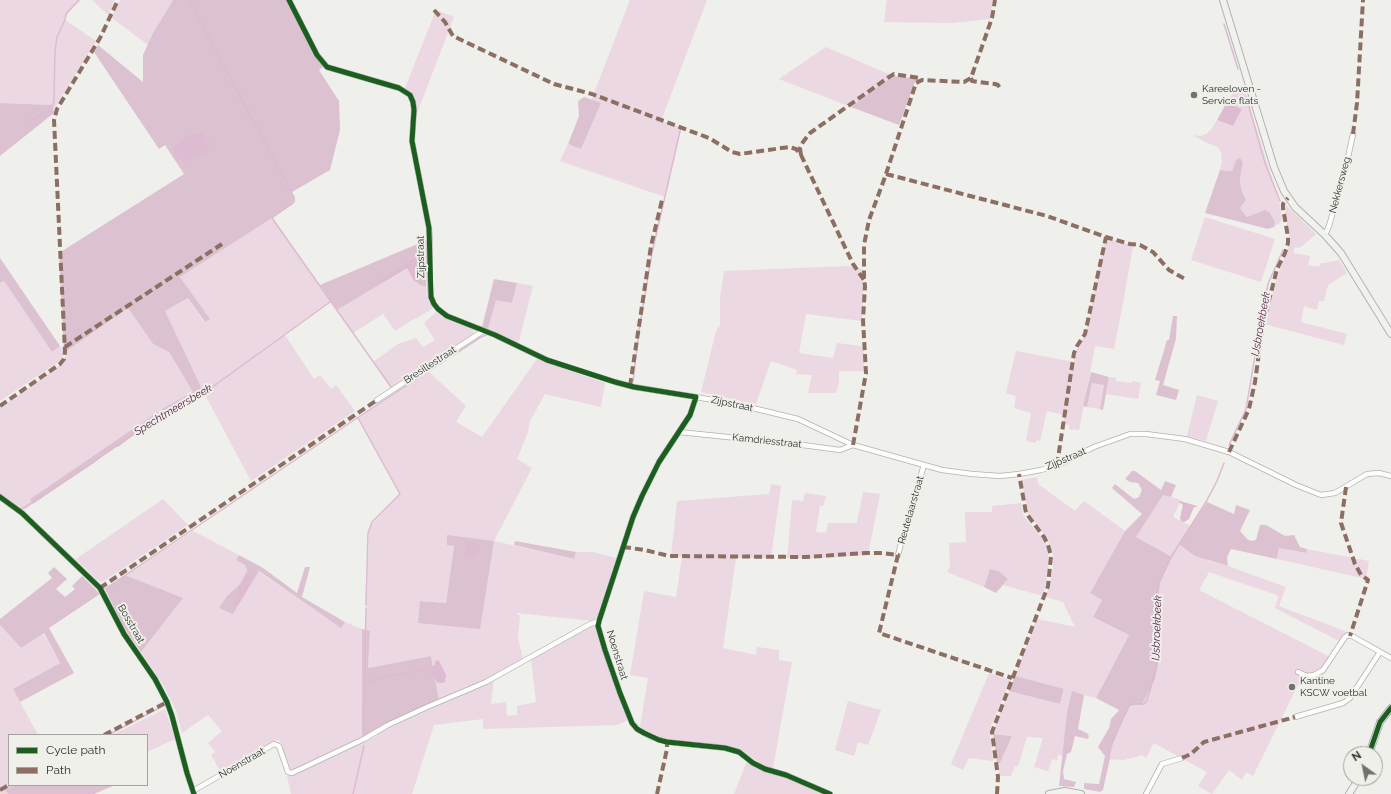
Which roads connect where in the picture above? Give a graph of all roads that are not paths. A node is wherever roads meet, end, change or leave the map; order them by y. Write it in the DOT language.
graph roads {
  1 [pos="290,0"];
  2 [pos="1223,0"];
  3 [pos="1353,134"];
  4 [pos="1325,235"];
  5 [pos="483,331"];
  6 [pos="1391,334"];
  7 [pos="696,396"];
  8 [pos="377,400"];
  9 [pos="679,432"];
  10 [pos="853,445"];
  11 [pos="924,465"];
  12 [pos="1391,476"];
  13 [pos="0,497"];
  14 [pos="898,555"];
  15 [pos="598,621"];
  16 [pos="1380,652"];
  17 [pos="1391,658"];
  18 [pos="1298,672"];
  19 [pos="1391,708"];
  20 [pos="1295,717"];
  21 [pos="1372,746"];
  22 [pos="1182,758"];
  23 [pos="193,792"];
  24 [pos="830,794"];
  25 [pos="1049,794"];
  26 [pos="1081,794"];
  27 [pos="1146,794"];
  1 -- 5 [label="street, Zijpstraat"];
  2 -- 4 [label="street"];
  3 -- 4 [label="street, Nekkersweg"];
  4 -- 6 [label="street"];
  5 -- 7 [label="street, Zijpstraat"];
  5 -- 8 [label="street, Bresillestraat"];
  7 -- 9 [label="street, Noenstraat"];
  7 -- 10 [label="street, Zijpstraat"];
  9 -- 10 [label="street, Kamdriesstraat"];
  9 -- 15 [label="street, Noenstraat"];
  10 -- 11 [label="street, Zijpstraat"];
  11 -- 12 [label="street, Zijpstraat"];
  11 -- 14 [label="street, Reutelaarstraat"];
  13 -- 23 [label="street, Bosstraat"];
  15 -- 23 [label="street, Noenstraat"];
  15 -- 24 [label="street, Noenstraat"];
  16 -- 17 [label="street"];
  16 -- 18 [label="street"];
  16 -- 20 [label="street"];
  19 -- 21 [label="street"];
  22 -- 27 [label="street"];
  25 -- 26 [label="street"];
}
